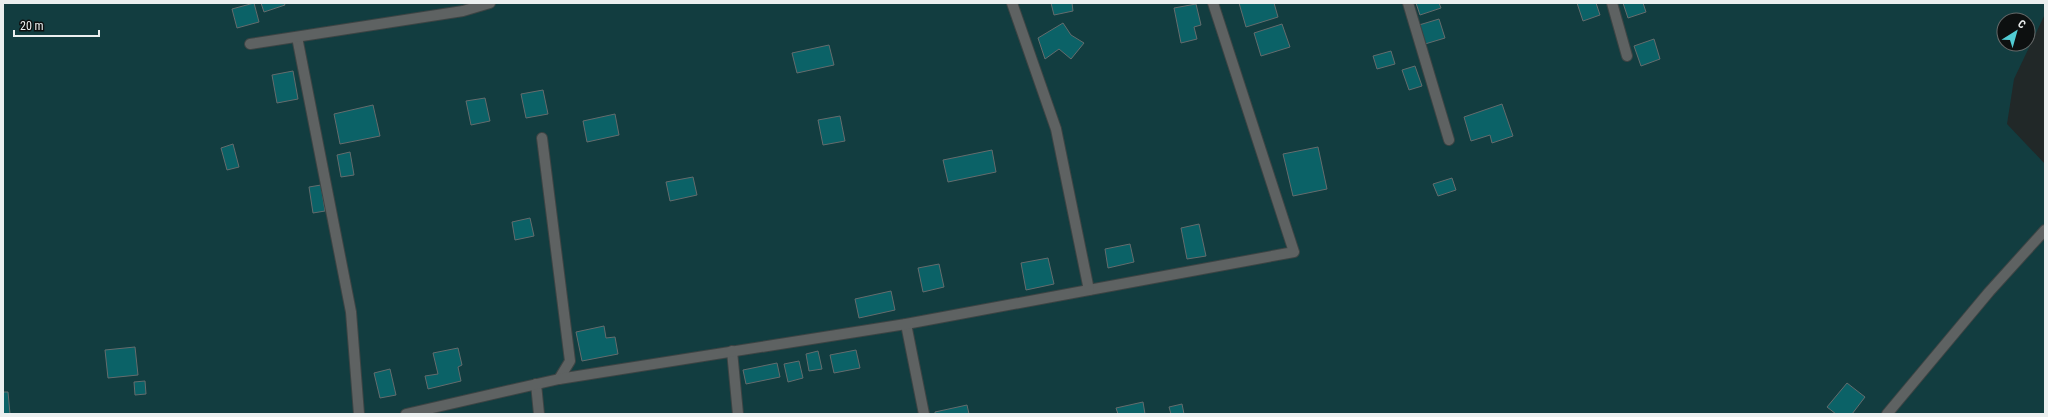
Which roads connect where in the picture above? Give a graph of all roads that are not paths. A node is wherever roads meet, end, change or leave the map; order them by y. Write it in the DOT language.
graph roads {
  1 [pos="490,3"];
  2 [pos="1012,3"];
  3 [pos="1213,3"];
  4 [pos="1408,3"];
  5 [pos="1612,3"];
  6 [pos="297,37"];
  7 [pos="250,44"];
  8 [pos="1627,56"];
  9 [pos="542,138"];
  10 [pos="1449,140"];
  11 [pos="2045,230"];
  12 [pos="1089,290"];
  13 [pos="906,324"];
  14 [pos="732,351"];
  15 [pos="559,379"];
  16 [pos="536,384"];
  17 [pos="360,414"];
  18 [pos="406,414"];
  19 [pos="540,414"];
  20 [pos="738,414"];
  21 [pos="924,414"];
  22 [pos="1887,414"];
  1 -- 6 [label="street"];
  2 -- 12 [label="street"];
  3 -- 12 [label="street"];
  4 -- 10 [label="street"];
  5 -- 8 [label="street"];
  6 -- 7 [label="street"];
  6 -- 17 [label="street"];
  9 -- 15 [label="street"];
  11 -- 22 [label="street"];
  12 -- 13 [label="street"];
  13 -- 14 [label="street"];
  13 -- 21 [label="street"];
  14 -- 15 [label="street"];
  14 -- 20 [label="street"];
  15 -- 16 [label="street"];
  16 -- 18 [label="street"];
  16 -- 19 [label="street"];
}
